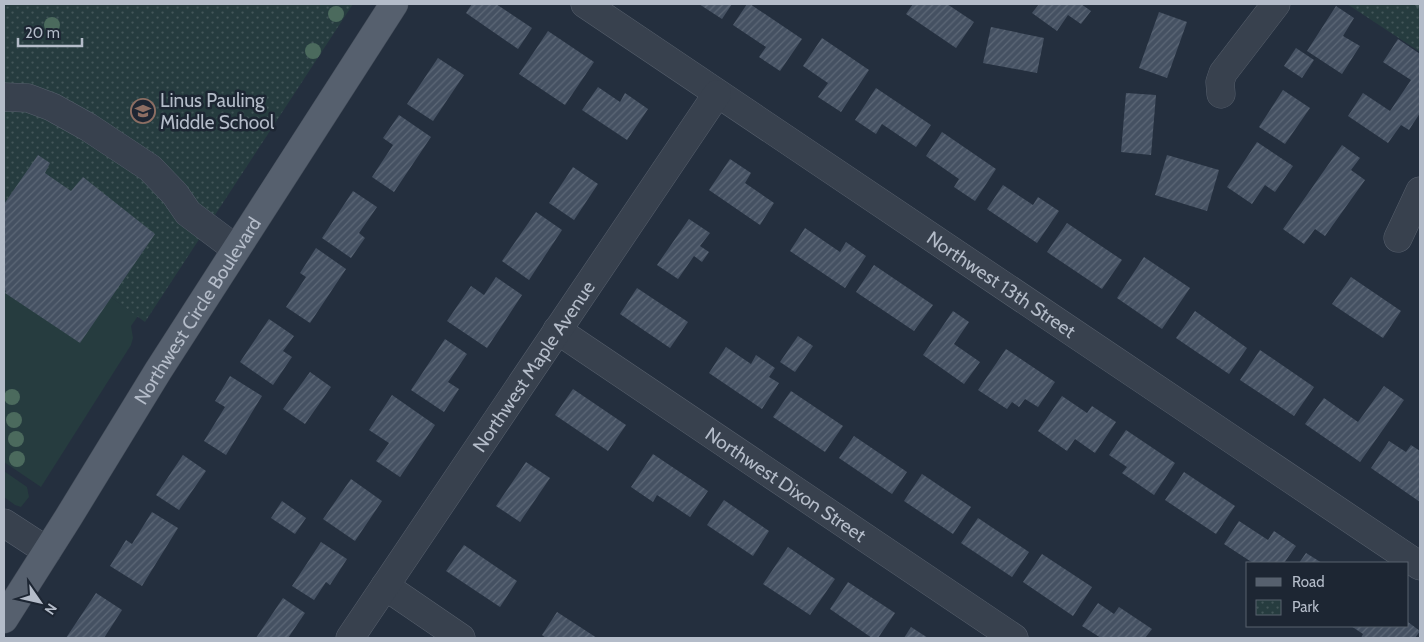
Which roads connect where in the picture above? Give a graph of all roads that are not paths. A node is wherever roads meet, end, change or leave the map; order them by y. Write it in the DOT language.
graph roads {
  1 [pos="394,4"];
  2 [pos="585,4"];
  3 [pos="1276,4"];
  4 [pos="717,94"];
  5 [pos="1221,94"];
  6 [pos="4,97"];
  7 [pos="1420,191"];
  8 [pos="1398,238"];
  9 [pos="236,249"];
  10 [pos="557,330"];
  11 [pos="4,523"];
  12 [pos="47,551"];
  13 [pos="1420,566"];
  14 [pos="385,586"];
  15 [pos="4,619"];
  16 [pos="350,638"];
  17 [pos="461,638"];
  18 [pos="1014,638"];
  1 -- 9 [label="main road, Northwest Circle Boulevard"];
  2 -- 4 [label="street, Northwest 13th Street"];
  3 -- 5 [label="street"];
  4 -- 10 [label="street, Northwest Maple Avenue"];
  4 -- 13 [label="street, Northwest 13th Street"];
  6 -- 9 [label="street"];
  7 -- 8 [label="street"];
  9 -- 12 [label="main road, Northwest Circle Boulevard"];
  10 -- 14 [label="street, Northwest Maple Avenue"];
  10 -- 18 [label="street, Northwest Dixon Street"];
  11 -- 12 [label="street"];
  12 -- 15 [label="main road, Northwest Circle Boulevard"];
  14 -- 16 [label="street, Northwest Maple Avenue"];
  14 -- 17 [label="street"];
}
